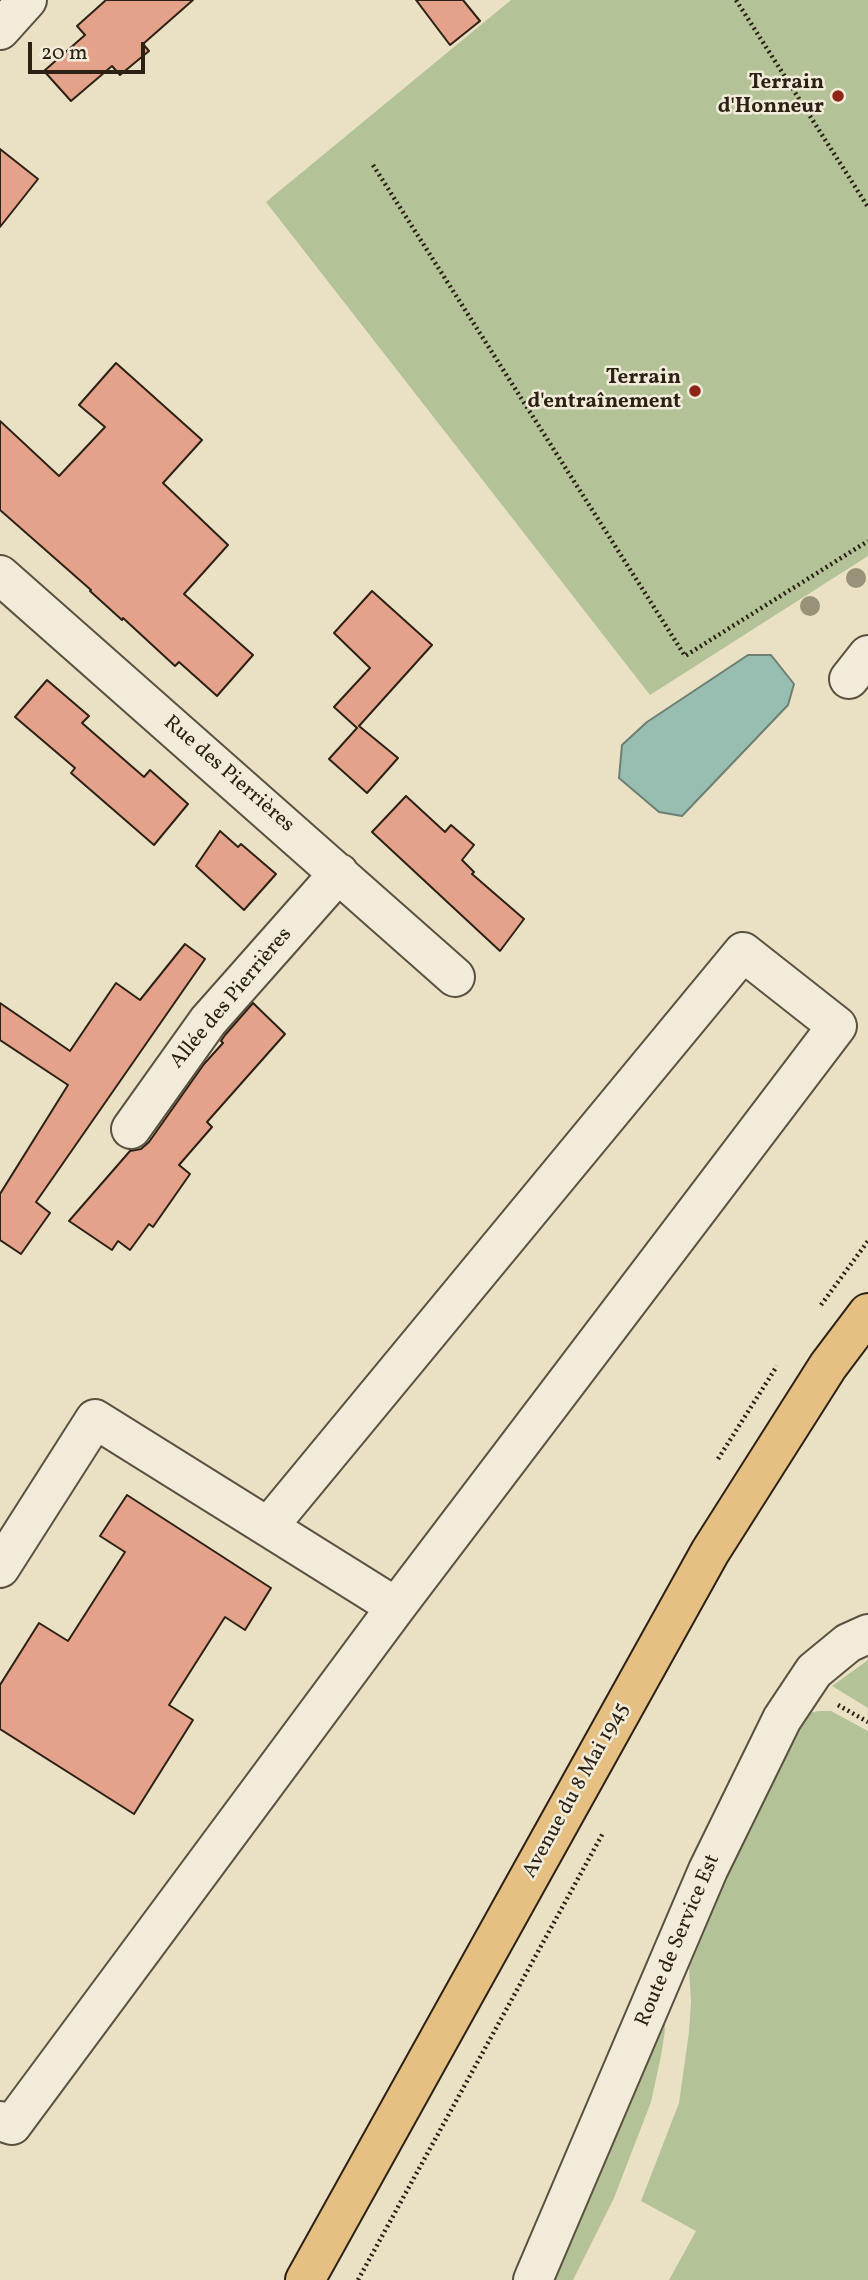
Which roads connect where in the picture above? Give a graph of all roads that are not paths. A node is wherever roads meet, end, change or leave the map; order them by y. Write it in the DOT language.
graph roads {
  1 [pos="27,0"];
  2 [pos="0,30"];
  3 [pos="0,575"];
  4 [pos="339,873"];
  5 [pos="455,977"];
  6 [pos="131,1129"];
  7 [pos="868,1313"];
  8 [pos="268,1527"];
  9 [pos="0,1568"];
  10 [pos="396,1607"];
  11 [pos="868,1634"];
  12 [pos="0,2121"];
  13 [pos="305,2280"];
  14 [pos="533,2280"];
  1 -- 2 [label="street"];
  3 -- 4 [label="street, Rue des Pierrières"];
  4 -- 5 [label="street, Rue des Pierrières"];
  4 -- 6 [label="street, Allée des Pierrières"];
  7 -- 13 [label="main road, Avenue du 8 Mai 1945"];
  8 -- 9 [label="street"];
  8 -- 10 [label="street"];
  8 -- 10 [label="street"];
  10 -- 12 [label="street"];
  11 -- 14 [label="street, Route de Service Est"];
}
